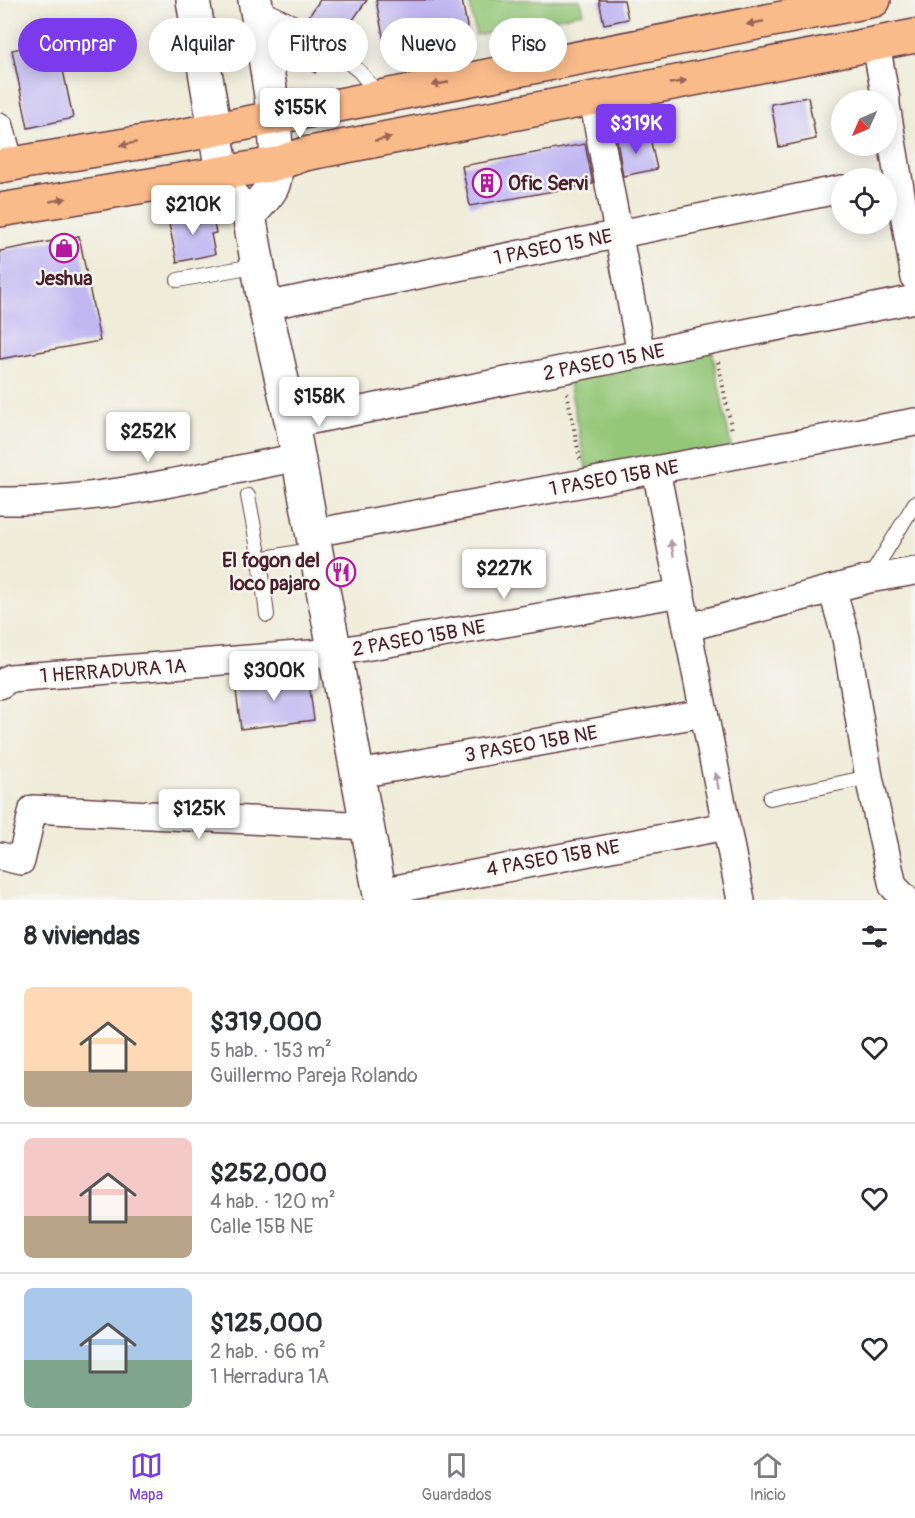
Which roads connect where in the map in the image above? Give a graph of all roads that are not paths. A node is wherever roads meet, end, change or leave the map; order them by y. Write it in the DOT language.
graph roads {
  1 [pos="193,0"];
  2 [pos="870,0"];
  3 [pos="256,2"];
  4 [pos="287,18"];
  5 [pos="915,36"];
  6 [pos="876,44"];
  7 [pos="360,72"];
  8 [pos="884,90"];
  9 [pos="379,95"];
  10 [pos="593,99"];
  11 [pos="273,117"];
  12 [pos="0,127"];
  13 [pos="216,128"];
  14 [pos="896,156"];
  15 [pos="276,164"];
  16 [pos="5,165"];
  17 [pos="222,172"];
  18 [pos="900,177"];
  19 [pos="831,191"];
  20 [pos="0,210"];
  21 [pos="249,215"];
  22 [pos="617,234"];
  23 [pos="258,265"];
  24 [pos="915,278"];
  25 [pos="178,280"];
  26 [pos="915,299"];
  27 [pos="265,306"];
  28 [pos="640,354"];
  29 [pos="915,422"];
  30 [pos="292,424"];
  31 [pos="299,458"];
  32 [pos="656,470"];
  33 [pos="248,496"];
  34 [pos="0,501"];
  35 [pos="915,503"];
  36 [pos="314,541"];
  37 [pos="260,559"];
  38 [pos="915,571"];
  39 [pos="869,579"];
  40 [pos="832,589"];
  41 [pos="681,592"];
  42 [pos="267,615"];
  43 [pos="689,627"];
  44 [pos="335,652"];
  45 [pos="0,685"];
  46 [pos="704,713"];
  47 [pos="358,774"];
  48 [pos="869,777"];
  49 [pos="770,798"];
  50 [pos="368,826"];
  51 [pos="726,826"];
  52 [pos="0,856"];
  53 [pos="381,896"];
  54 [pos="741,900"];
  55 [pos="907,900"];
  1 -- 13 [label="street"];
  2 -- 9 [label="main road, one-way"];
  3 -- 4 [label="lane"];
  3 -- 11 [label="street"];
  5 -- 6 [label="main road"];
  6 -- 8 [label="street"];
  10 -- 6 [label="main road, one-way"];
  7 -- 9 [label="lane"];
  9 -- 11 [label="main road"];
  15 -- 10 [label="main road, one-way"];
  10 -- 22 [label="street"];
  11 -- 13 [label="main road"];
  11 -- 15 [label="street"];
  12 -- 16 [label="street"];
  13 -- 16 [label="main road, one-way"];
  13 -- 17 [label="street"];
  14 -- 18 [label="street"];
  15 -- 17 [label="main road"];
  15 -- 21 [label="street"];
  20 -- 17 [label="main road, one-way"];
  17 -- 21 [label="street"];
  18 -- 24 [label="street"];
  19 -- 22 [label="street, 1 PASEO 15 NE"];
  21 -- 23 [label="street"];
  22 -- 27 [label="street, 1 PASEO 15 NE"];
  22 -- 28 [label="street"];
  23 -- 25 [label="lane"];
  23 -- 27 [label="street"];
  26 -- 28 [label="street, 2 PASEO 15 NE"];
  27 -- 30 [label="street"];
  28 -- 30 [label="street, 2 PASEO 15 NE"];
  29 -- 32 [label="street, 1 PASEO 15B NE"];
  30 -- 31 [label="street"];
  31 -- 34 [label="street"];
  31 -- 36 [label="street"];
  32 -- 36 [label="street, 1 PASEO 15B NE"];
  41 -- 32 [label="street, one-way"];
  33 -- 37 [label="lane"];
  35 -- 39 [label="lane"];
  36 -- 37 [label="lane"];
  36 -- 44 [label="street"];
  37 -- 42 [label="lane"];
  38 -- 39 [label="street"];
  39 -- 40 [label="street"];
  40 -- 43 [label="street"];
  40 -- 48 [label="street"];
  41 -- 43 [label="street"];
  41 -- 44 [label="street, 2 PASEO 15B NE"];
  43 -- 46 [label="street"];
  44 -- 45 [label="street, 1 HERRADURA 1A"];
  44 -- 47 [label="street"];
  46 -- 47 [label="street, 3 PASEO 15B NE"];
  51 -- 46 [label="street, one-way"];
  47 -- 50 [label="street"];
  48 -- 49 [label="lane"];
  48 -- 55 [label="street"];
  50 -- 52 [label="street"];
  50 -- 53 [label="street"];
  51 -- 53 [label="street, 4 PASEO 15B NE"];
  51 -- 54 [label="street"];
}
